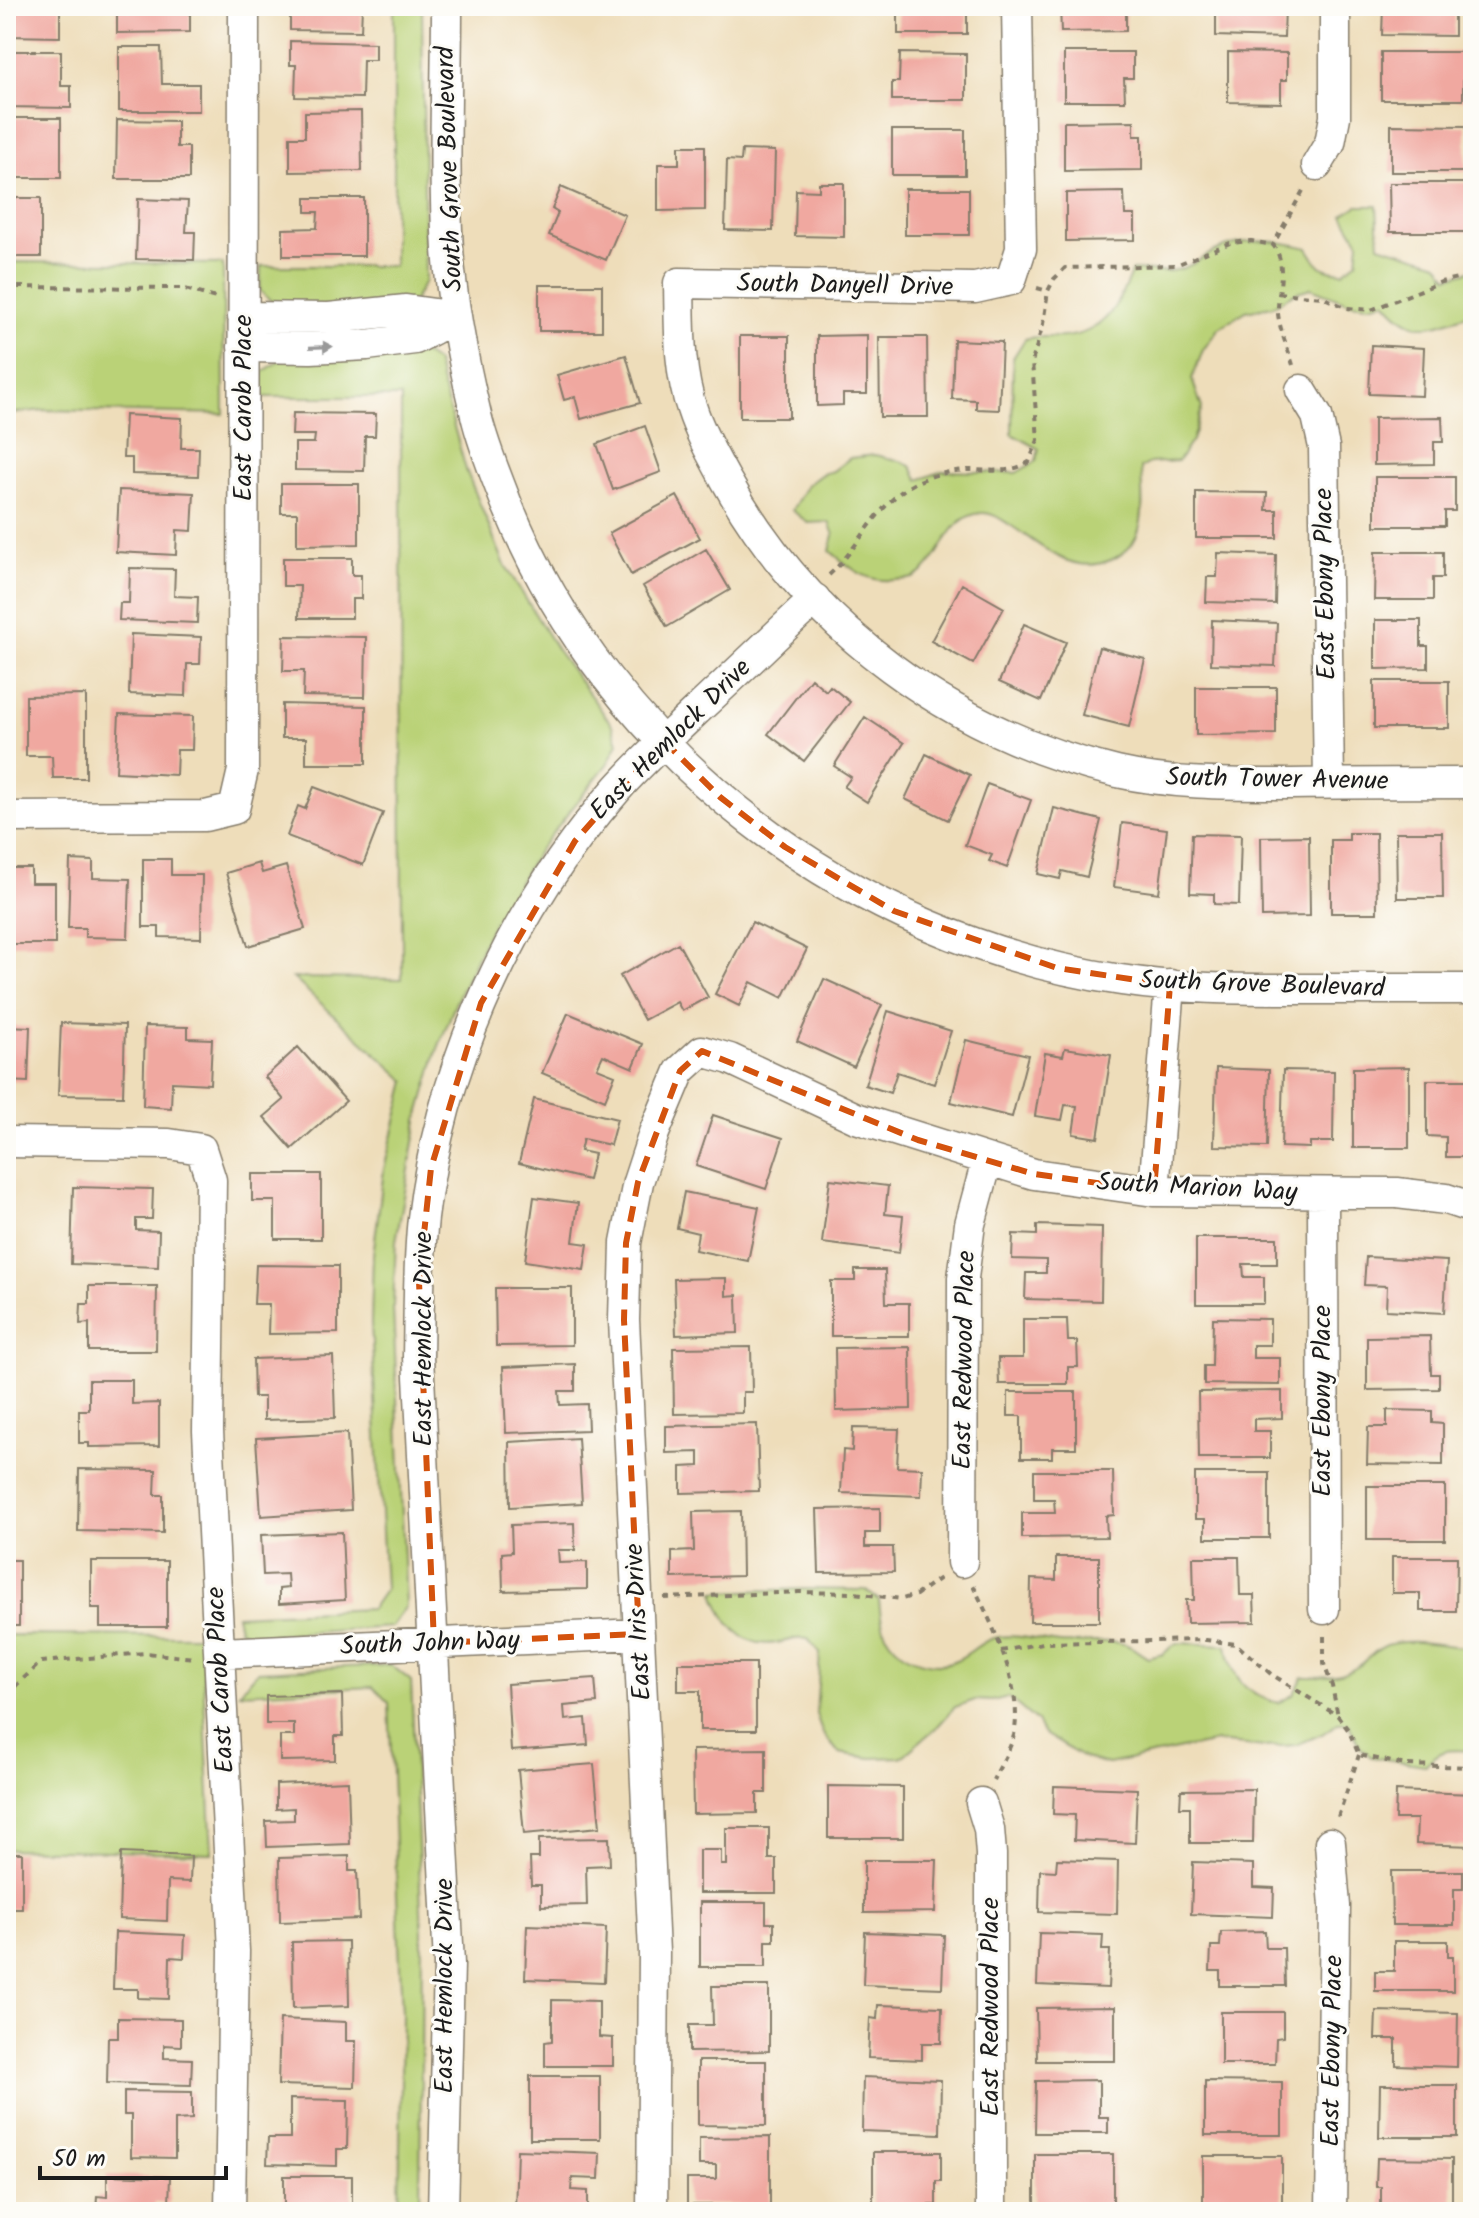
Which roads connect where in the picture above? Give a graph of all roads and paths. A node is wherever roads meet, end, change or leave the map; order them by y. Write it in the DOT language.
graph roads {
  1 [pos="244,6"];
  2 [pos="447,6"];
  3 [pos="1017,6"];
  4 [pos="1335,6"];
  5 [pos="1317,165"];
  6 [pos="1273,245"];
  7 [pos="1473,274"];
  8 [pos="1011,280"];
  9 [pos="679,283"];
  10 [pos="6,287"];
  11 [pos="1048,291"];
  12 [pos="1278,293"];
  13 [pos="456,317"];
  14 [pos="243,323"];
  15 [pos="1301,390"];
  16 [pos="812,595"];
  17 [pos="664,741"];
  18 [pos="1329,783"];
  19 [pos="1473,783"];
  20 [pos="6,817"];
  21 [pos="1170,985"];
  22 [pos="1473,989"];
  23 [pos="702,1051"];
  24 [pos="6,1142"];
  25 [pos="987,1161"];
  26 [pos="1154,1191"];
  27 [pos="1323,1193"];
  28 [pos="1473,1208"];
  29 [pos="962,1562"];
  30 [pos="637,1600"];
  31 [pos="1324,1609"];
  32 [pos="639,1634"];
  33 [pos="434,1643"];
  34 [pos="1001,1651"];
  35 [pos="220,1656"];
  36 [pos="6,1695"];
  37 [pos="1338,1716"];
  38 [pos="1359,1755"];
  39 [pos="1473,1767"];
  40 [pos="981,1803"];
  41 [pos="1330,1843"];
  42 [pos="230,2212"];
  43 [pos="443,2212"];
  44 [pos="652,2212"];
  45 [pos="991,2212"];
  46 [pos="1331,2212"];
  1 -- 14 [label="street, East Carob Place"];
  2 -- 13 [label="street, South Grove Boulevard"];
  3 -- 8 [label="street"];
  4 -- 5 [label="street"];
  5 -- 6 [label="path"];
  6 -- 11 [label="path"];
  6 -- 12 [label="path"];
  7 -- 12 [label="path"];
  8 -- 9 [label="street, South Danyell Drive"];
  8 -- 11 [label="path"];
  9 -- 16 [label="street, South Tower Avenue"];
  10 -- 14 [label="path"];
  11 -- 16 [label="path"];
  12 -- 15 [label="path"];
  13 -- 14 [label="street"];
  13 -- 17 [label="street, South Grove Boulevard"];
  14 -- 20 [label="street, East Carob Place"];
  15 -- 18 [label="street, East Ebony Place"];
  16 -- 17 [label="street, East Hemlock Drive"];
  16 -- 18 [label="street, South Tower Avenue"];
  17 -- 21 [label="street, South Grove Boulevard"];
  17 -- 33 [label="street, East Hemlock Drive"];
  18 -- 19 [label="street, South Tower Avenue"];
  21 -- 22 [label="street, South Grove Boulevard"];
  21 -- 26 [label="street"];
  23 -- 25 [label="street, South Marion Way"];
  23 -- 30 [label="street, East Iris Drive"];
  24 -- 35 [label="street, East Carob Place"];
  25 -- 26 [label="street, South Marion Way"];
  25 -- 29 [label="street, East Redwood Place"];
  26 -- 27 [label="street, South Marion Way"];
  27 -- 28 [label="street, South Marion Way"];
  27 -- 31 [label="street, East Ebony Place"];
  29 -- 30 [label="path"];
  29 -- 34 [label="path"];
  30 -- 32 [label="street, East Iris Drive"];
  31 -- 37 [label="path"];
  32 -- 33 [label="street, South John Way"];
  32 -- 44 [label="street, East Iris Drive"];
  33 -- 35 [label="street, South John Way"];
  33 -- 43 [label="street, East Hemlock Drive"];
  34 -- 37 [label="path"];
  34 -- 40 [label="path"];
  35 -- 36 [label="path"];
  35 -- 42 [label="street, East Carob Place"];
  37 -- 38 [label="path"];
  38 -- 39 [label="path"];
  38 -- 41 [label="path"];
  40 -- 45 [label="street, East Redwood Place"];
  41 -- 46 [label="street, East Ebony Place"];
}
